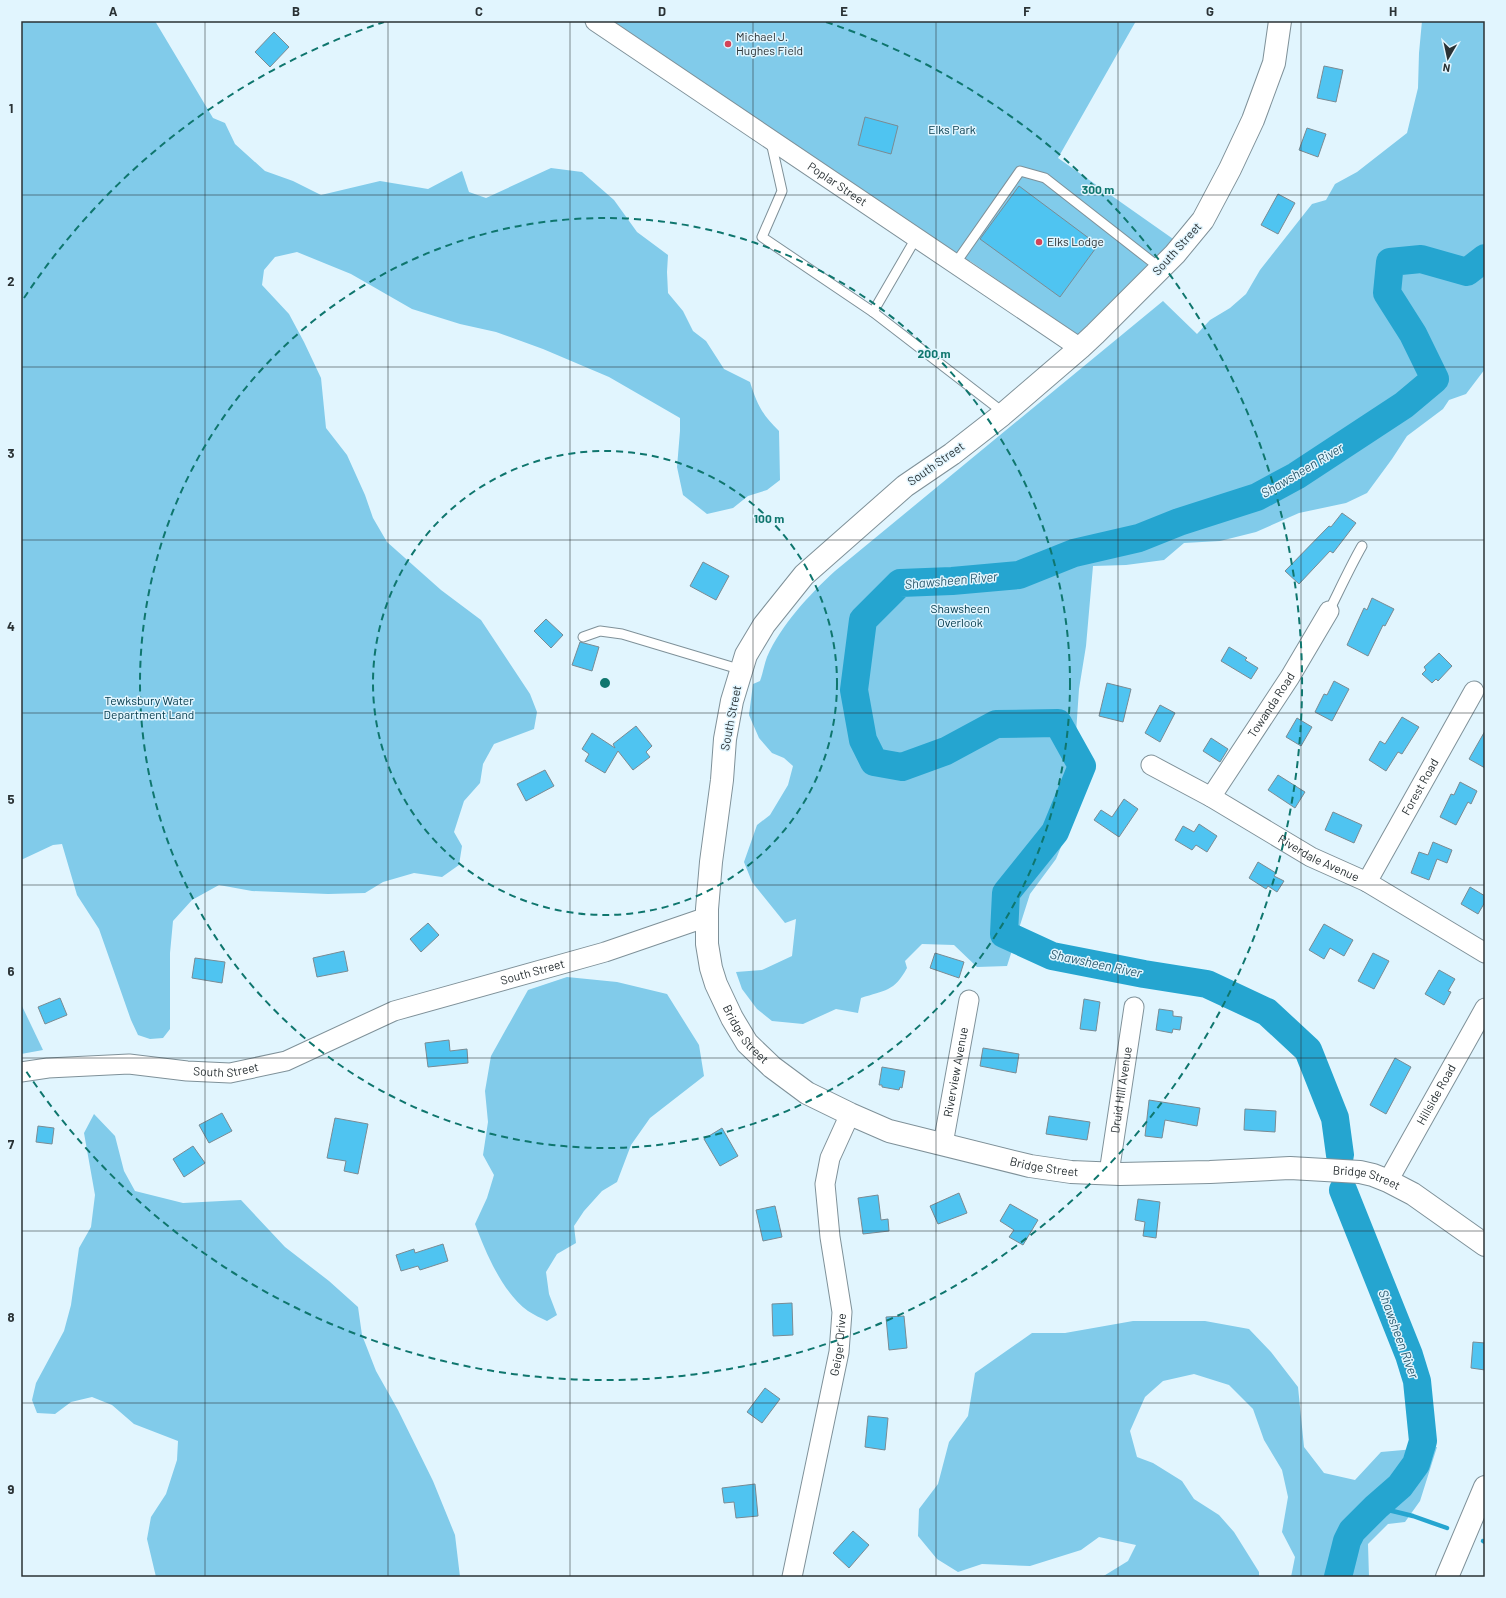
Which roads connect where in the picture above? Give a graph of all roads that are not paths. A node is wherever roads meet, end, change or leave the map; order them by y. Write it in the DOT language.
graph roads {
  1 [pos="595,21"];
  2 [pos="1280,21"];
  3 [pos="770,139"];
  4 [pos="916,238"];
  5 [pos="955,264"];
  6 [pos="1160,268"];
  7 [pos="873,312"];
  8 [pos="1080,348"];
  9 [pos="1004,413"];
  10 [pos="1362,546"];
  11 [pos="1329,611"];
  12 [pos="583,637"];
  13 [pos="742,670"];
  14 [pos="1474,691"];
  15 [pos="1150,765"];
  16 [pos="1211,797"];
  17 [pos="1367,882"];
  18 [pos="707,917"];
  19 [pos="1485,953"];
  20 [pos="969,1000"];
  21 [pos="1134,1007"];
  22 [pos="1485,1008"];
  23 [pos="21,1072"];
  24 [pos="850,1114"];
  25 [pos="943,1144"];
  26 [pos="1109,1173"];
  27 [pos="1388,1180"];
  28 [pos="1485,1245"];
  29 [pos="1485,1487"];
  30 [pos="792,1577"];
  31 [pos="1447,1577"];
  1 -- 3 [label="street, Poplar Street"];
  2 -- 6 [label="street, South Street"];
  3 -- 4 [label="street, Poplar Street"];
  3 -- 7 [label="lane"];
  4 -- 5 [label="street, Poplar Street"];
  4 -- 7 [label="lane"];
  5 -- 6 [label="lane"];
  5 -- 8 [label="street, Poplar Street"];
  6 -- 8 [label="street, South Street"];
  7 -- 9 [label="lane"];
  8 -- 9 [label="street, South Street"];
  9 -- 13 [label="street, South Street"];
  10 -- 11 [label="lane"];
  11 -- 16 [label="street, Towanda Road"];
  12 -- 13 [label="lane"];
  13 -- 18 [label="street, South Street"];
  14 -- 17 [label="street, Forest Road"];
  15 -- 16 [label="street, Riverdale Avenue"];
  16 -- 17 [label="street, Riverdale Avenue"];
  17 -- 19 [label="street, Riverdale Avenue"];
  18 -- 23 [label="street, South Street"];
  18 -- 24 [label="street, Bridge Street"];
  20 -- 25 [label="street, Riverview Avenue"];
  21 -- 26 [label="street, Druid Hill Avenue"];
  22 -- 27 [label="street, Hillside Road"];
  24 -- 25 [label="street, Bridge Street"];
  24 -- 30 [label="street, Geiger Drive"];
  25 -- 26 [label="street, Bridge Street"];
  26 -- 27 [label="street, Bridge Street"];
  27 -- 28 [label="street, Bridge Street"];
  29 -- 31 [label="street"];
}
